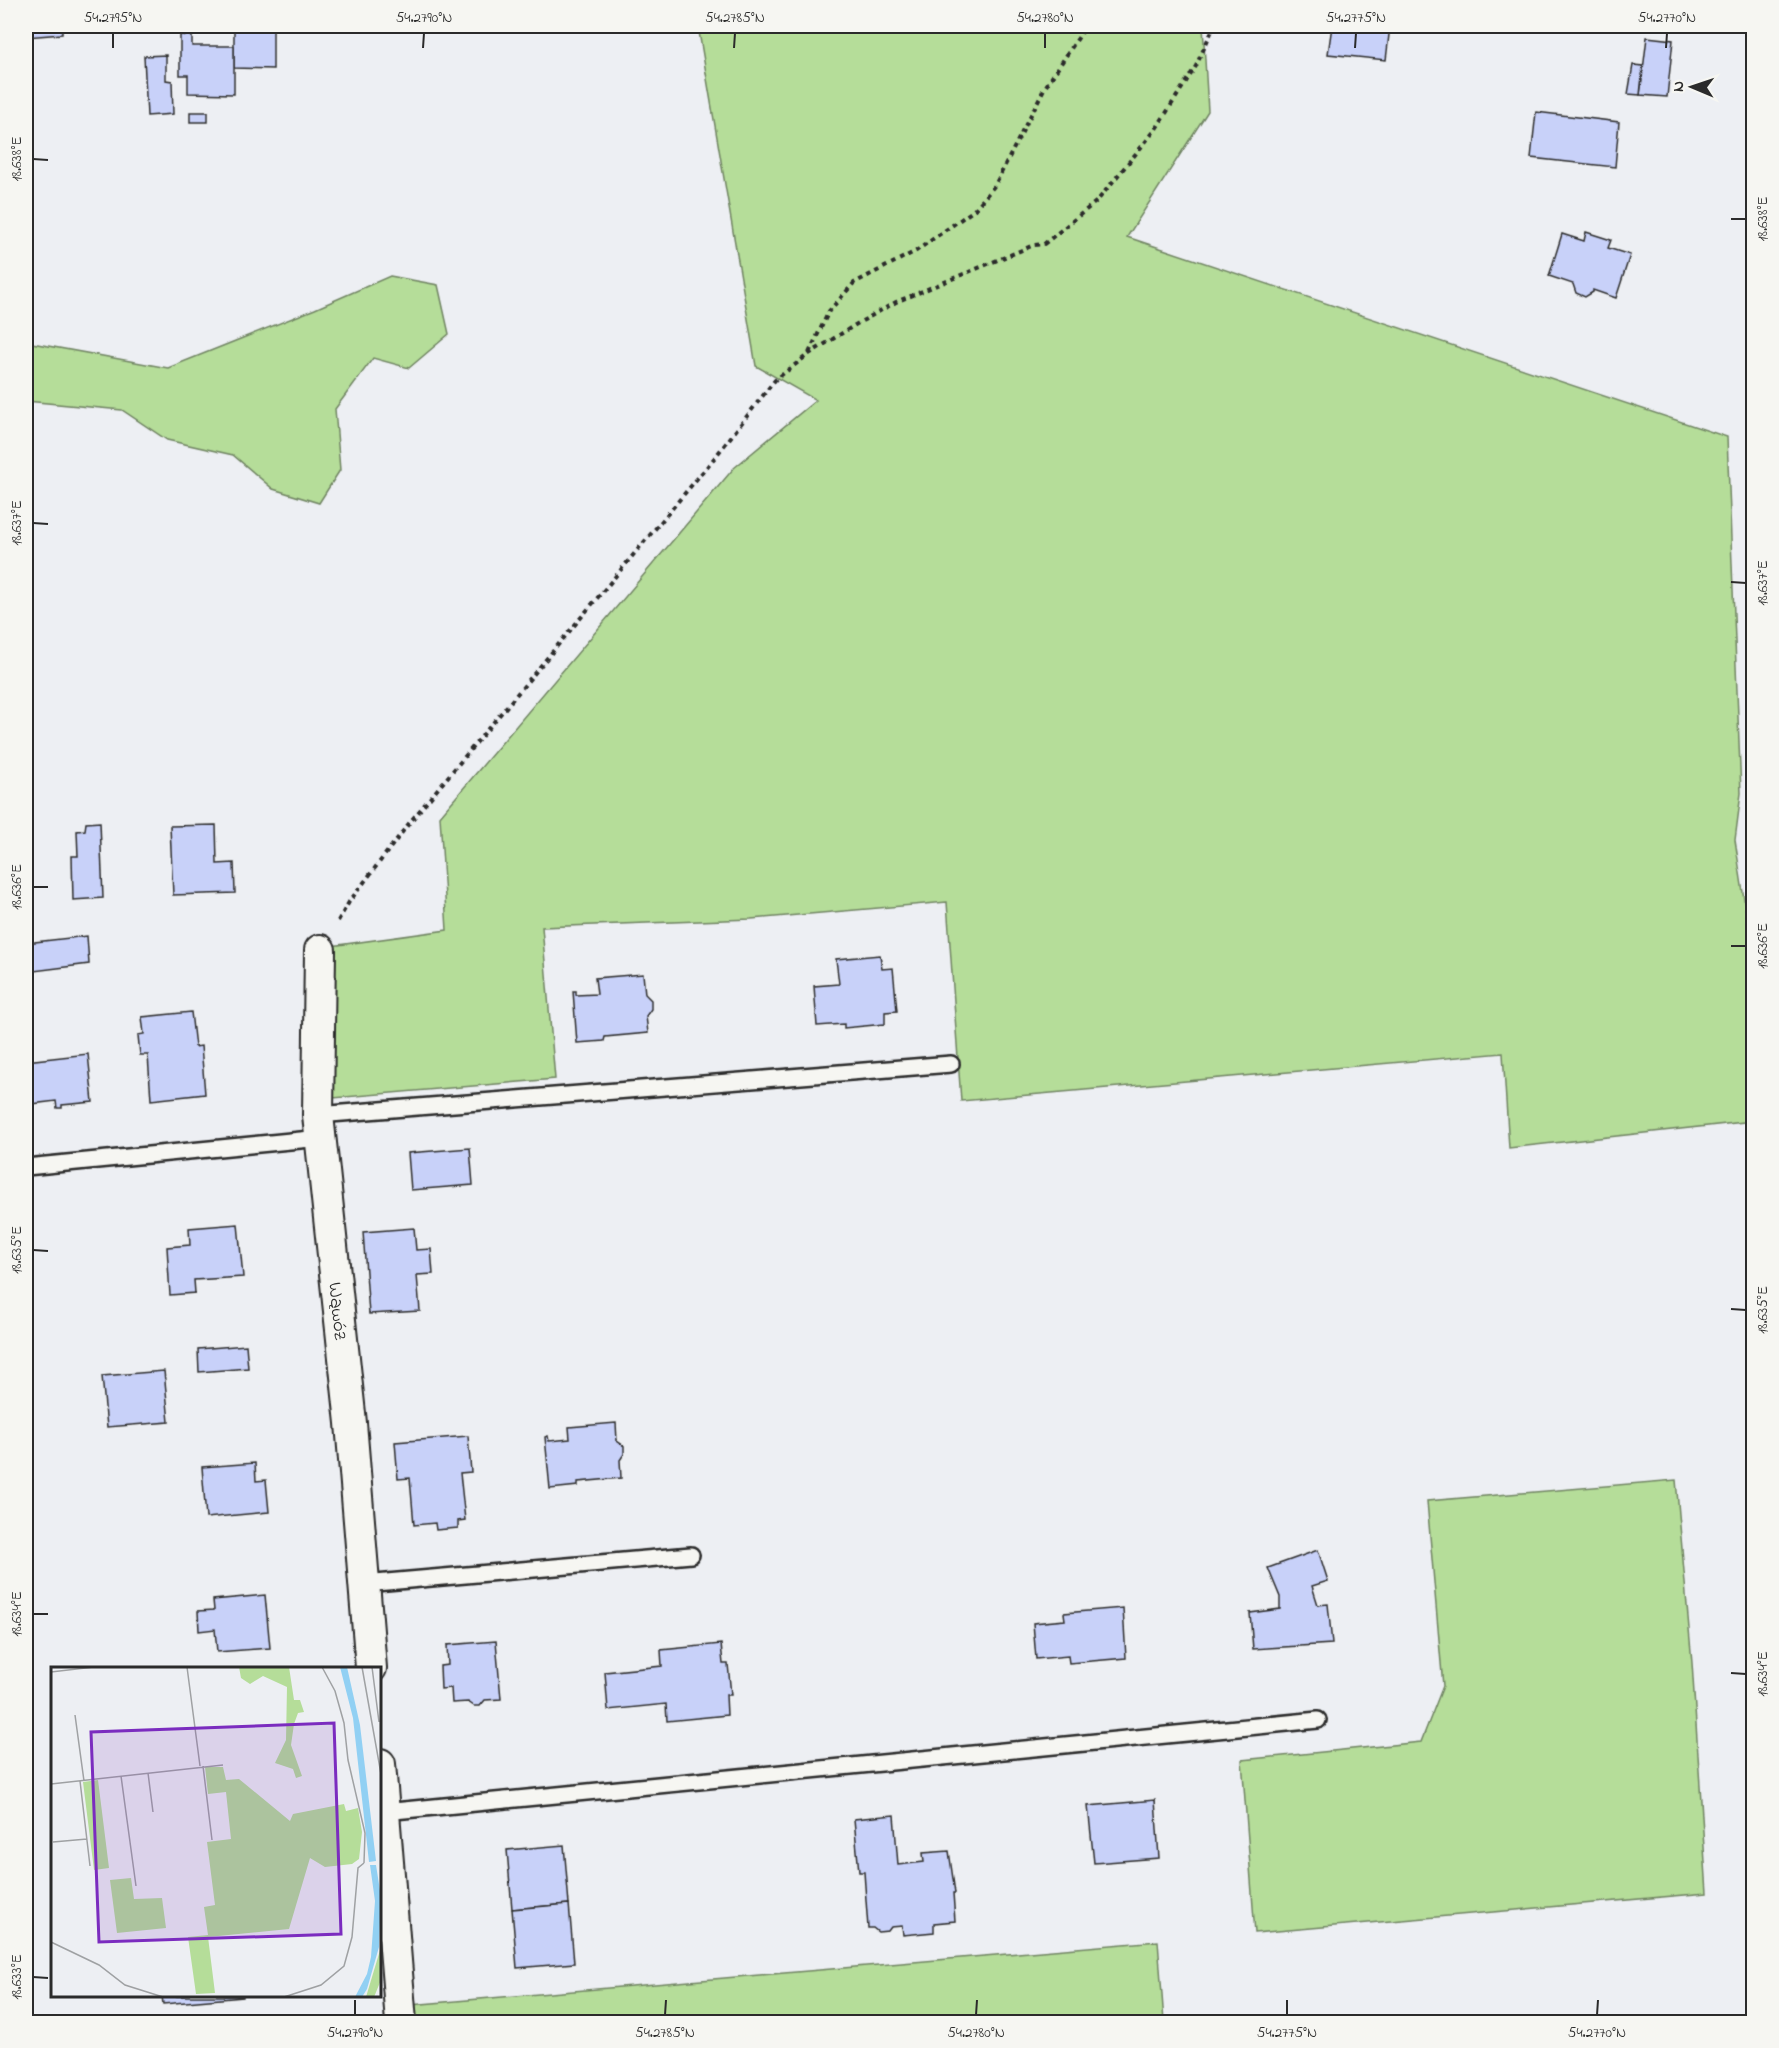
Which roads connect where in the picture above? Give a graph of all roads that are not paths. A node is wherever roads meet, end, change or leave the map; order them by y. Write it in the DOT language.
graph roads {
  1 [pos="320,950"];
  2 [pos="951,1064"];
  3 [pos="320,1126"];
  4 [pos="26,1167"];
  5 [pos="691,1555"];
  6 [pos="364,1584"];
  7 [pos="371,1667"];
  8 [pos="1318,1720"];
  9 [pos="381,1776"];
  10 [pos="384,1812"];
  11 [pos="400,2022"];
  1 -- 3 [label="street, Wąwóz"];
  2 -- 3 [label="lane"];
  3 -- 4 [label="lane"];
  3 -- 6 [label="street, Wąwóz"];
  5 -- 6 [label="lane"];
  6 -- 7 [label="street, Wąwóz"];
  8 -- 10 [label="lane"];
  9 -- 10 [label="street"];
  10 -- 11 [label="street"];
}
